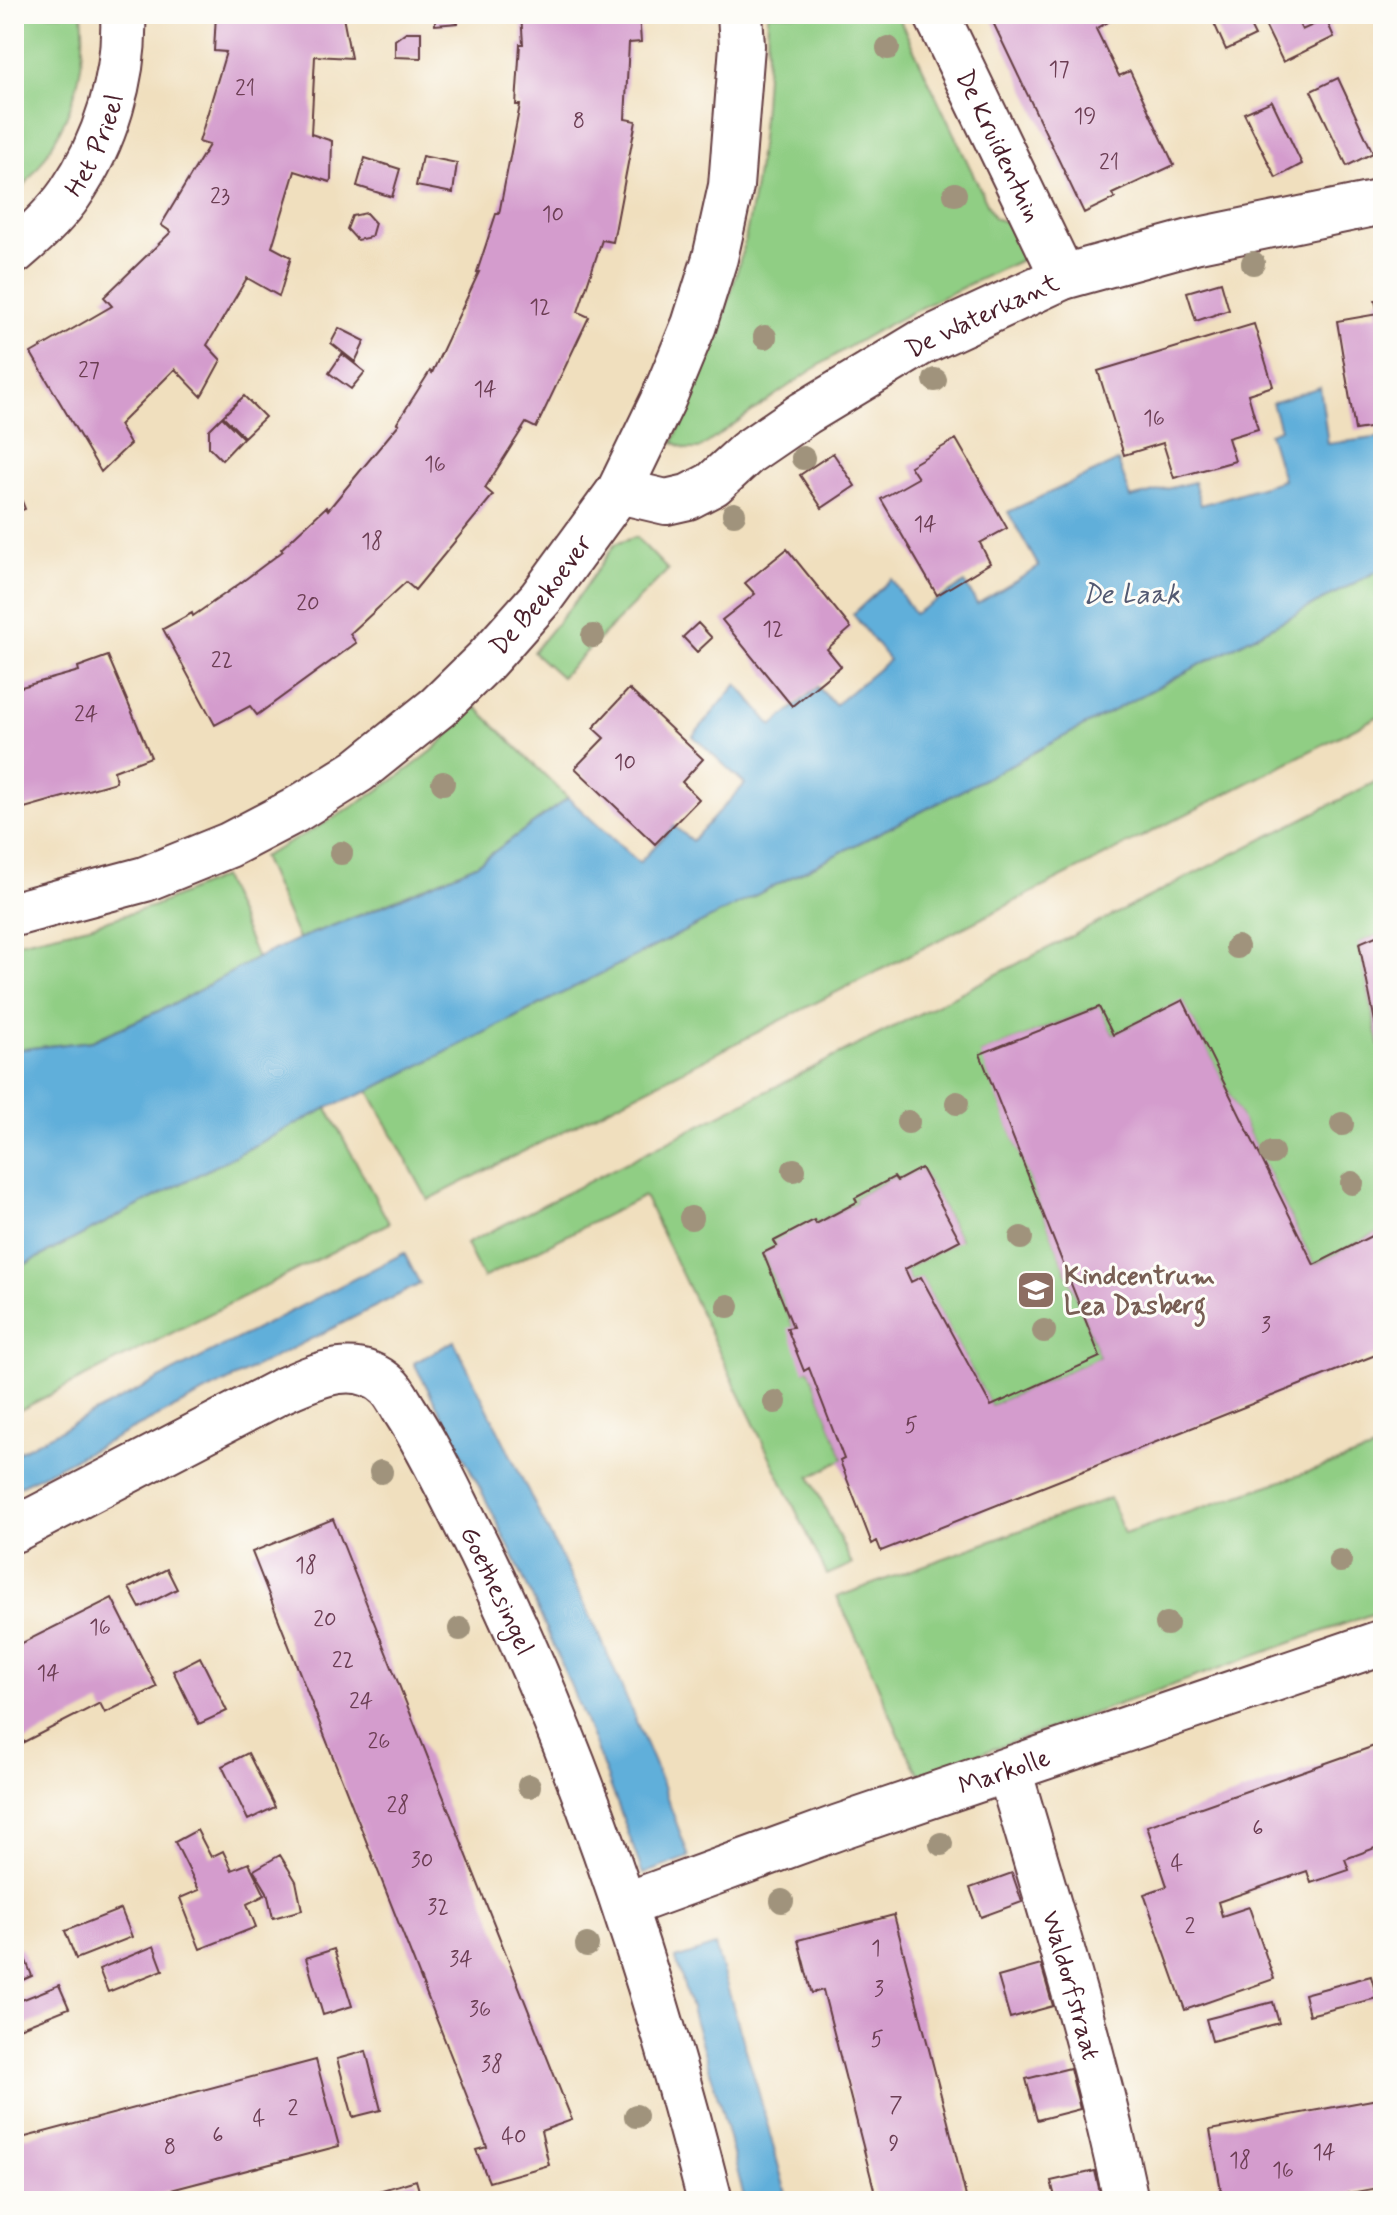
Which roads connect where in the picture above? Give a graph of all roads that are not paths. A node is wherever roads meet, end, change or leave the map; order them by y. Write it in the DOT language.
graph roads {
  1 [pos="123,14"];
  2 [pos="740,14"];
  3 [pos="936,14"];
  4 [pos="1383,202"];
  5 [pos="14,252"];
  6 [pos="1063,277"];
  7 [pos="619,491"];
  8 [pos="14,914"];
  9 [pos="14,1530"];
  10 [pos="1383,1642"];
  11 [pos="1009,1770"];
  12 [pos="625,1905"];
  13 [pos="710,2201"];
  14 [pos="1126,2201"];
  1 -- 5 [label="street, Het Prieel"];
  2 -- 7 [label="street, De Beekoever"];
  3 -- 6 [label="street, De Kruidentuin"];
  4 -- 6 [label="street, De Waterkant"];
  6 -- 7 [label="street, De Waterkant"];
  7 -- 8 [label="street, De Beekoever"];
  9 -- 12 [label="street, Goethesingel"];
  10 -- 11 [label="street, Markolle"];
  11 -- 12 [label="street, Markolle"];
  11 -- 14 [label="street, Waldorfstraat"];
  12 -- 13 [label="street, Goethesingel"];
}
